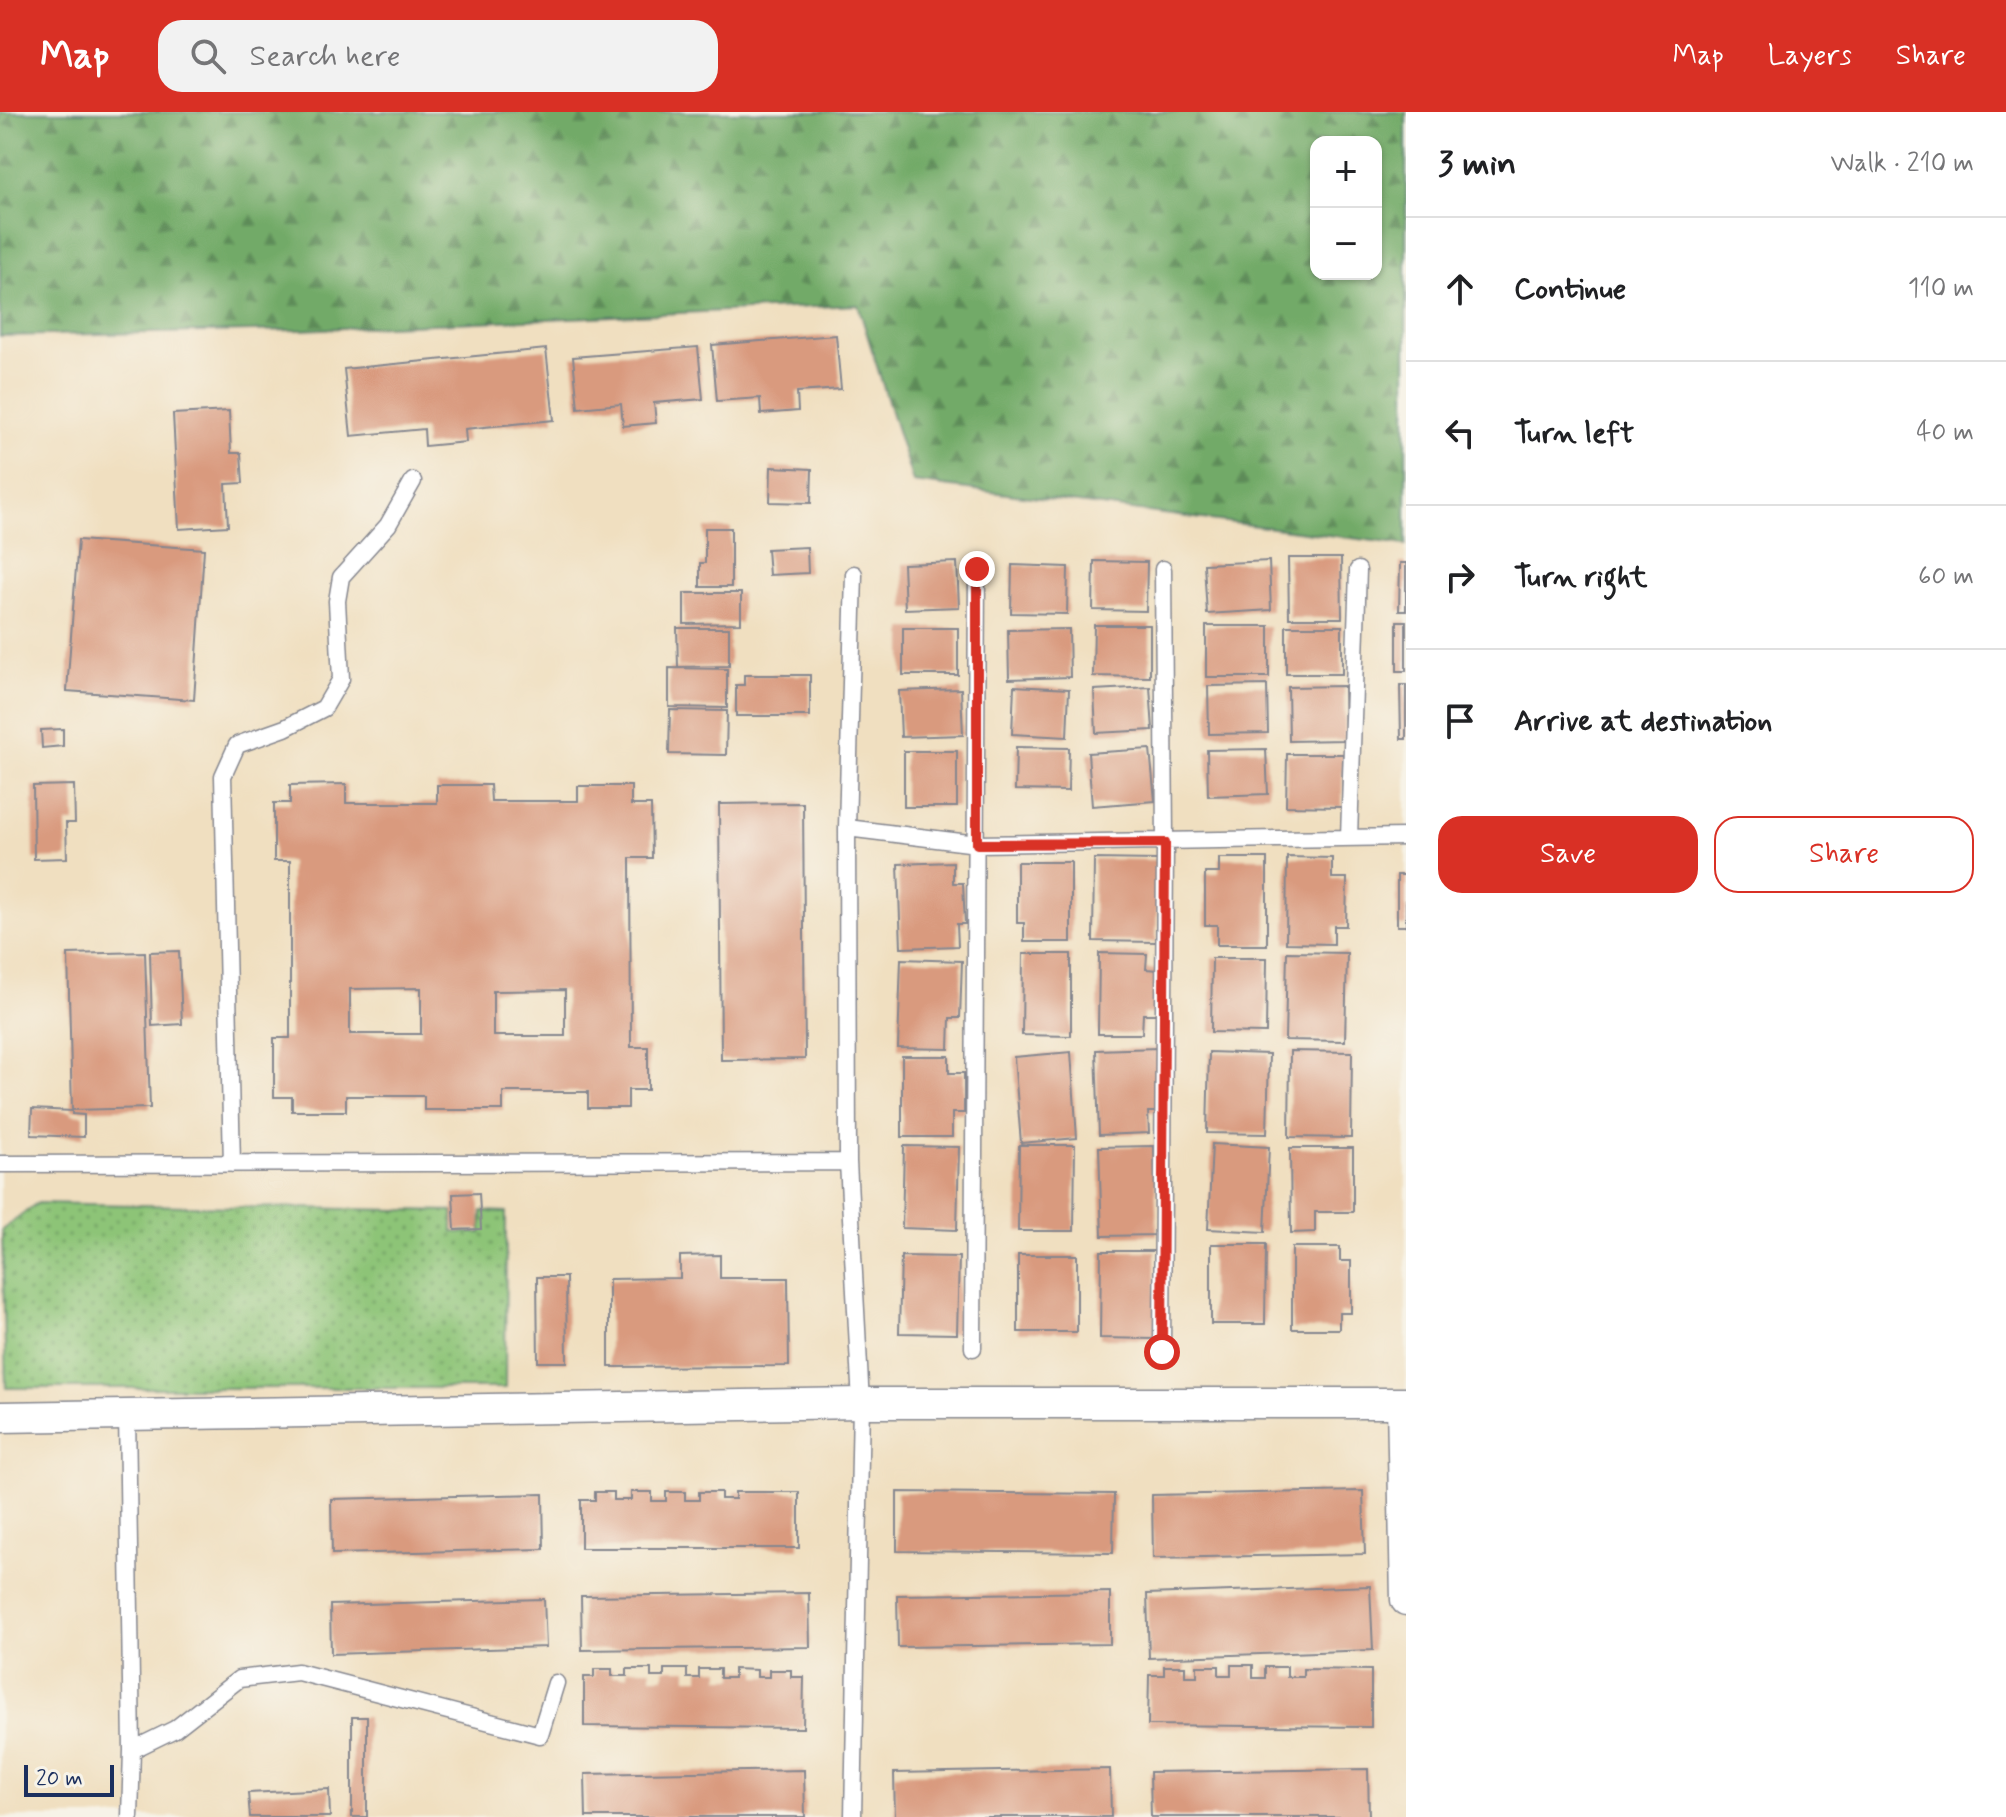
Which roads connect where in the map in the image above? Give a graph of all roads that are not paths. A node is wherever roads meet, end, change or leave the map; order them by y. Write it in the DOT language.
graph roads {
  1 [pos="413,481"];
  2 [pos="977,569"];
  3 [pos="1163,569"];
  4 [pos="1358,570"];
  5 [pos="854,574"];
  6 [pos="847,828"];
  7 [pos="1349,837"];
  8 [pos="1406,837"];
  9 [pos="1165,843"];
  10 [pos="977,844"];
  11 [pos="848,1162"];
  12 [pos="0,1164"];
  13 [pos="232,1164"];
  14 [pos="973,1348"];
  15 [pos="1162,1352"];
  16 [pos="861,1403"];
  17 [pos="1404,1403"];
  18 [pos="127,1413"];
  19 [pos="0,1417"];
  20 [pos="1406,1600"];
  21 [pos="556,1683"];
  22 [pos="132,1750"];
  23 [pos="130,1817"];
  24 [pos="853,1817"];
  1 -- 13 [label="lane"];
  2 -- 10 [label="lane"];
  3 -- 9 [label="lane"];
  4 -- 7 [label="lane"];
  5 -- 6 [label="lane"];
  6 -- 10 [label="lane"];
  6 -- 11 [label="lane"];
  7 -- 8 [label="lane"];
  7 -- 9 [label="lane"];
  9 -- 10 [label="lane"];
  9 -- 15 [label="lane"];
  10 -- 14 [label="lane"];
  11 -- 13 [label="lane"];
  11 -- 16 [label="lane"];
  12 -- 13 [label="lane"];
  16 -- 17 [label="street"];
  16 -- 18 [label="street"];
  16 -- 24 [label="lane"];
  17 -- 20 [label="street"];
  18 -- 19 [label="street"];
  18 -- 22 [label="lane"];
  21 -- 22 [label="lane"];
  22 -- 23 [label="lane"];
}
